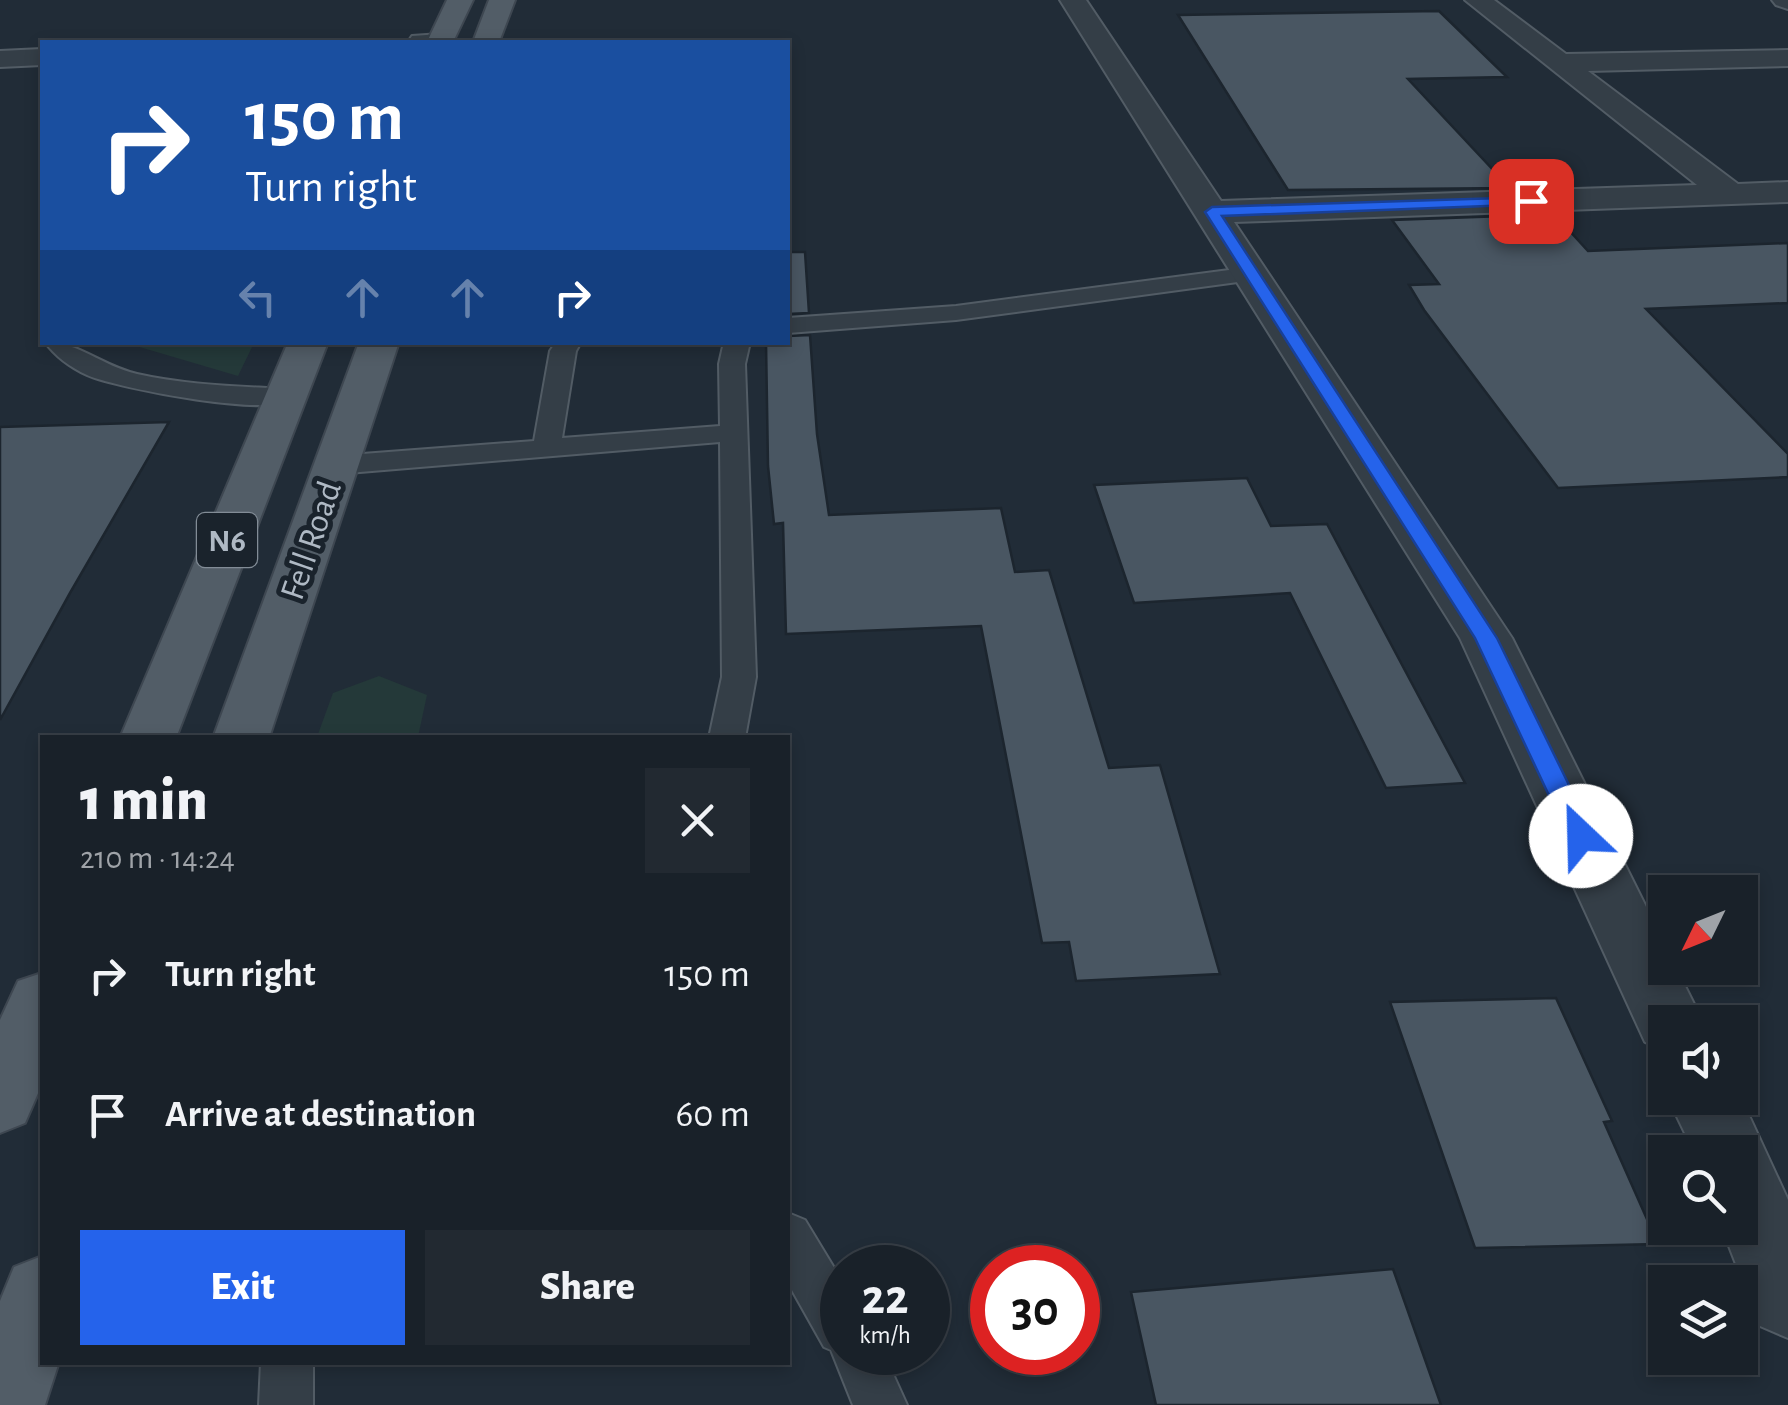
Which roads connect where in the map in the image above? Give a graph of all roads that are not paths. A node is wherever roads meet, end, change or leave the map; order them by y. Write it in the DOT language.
graph roads {
  1 [pos="460,0"];
  2 [pos="502,0"];
  3 [pos="1073,0"];
  4 [pos="1478,0"];
  5 [pos="441,40"];
  6 [pos="487,40"];
  7 [pos="40,57"];
  8 [pos="1788,58"];
  9 [pos="0,59"];
  10 [pos="1560,64"];
  11 [pos="1788,192"];
  12 [pos="1730,194"];
  13 [pos="1212,212"];
  14 [pos="1252,274"];
  15 [pos="790,326"];
  16 [pos="62,345"];
  17 [pos="307,345"];
  18 [pos="378,345"];
  19 [pos="566,345"];
  20 [pos="736,345"];
  21 [pos="284,397"];
  22 [pos="733,434"];
  23 [pos="547,445"];
  24 [pos="336,465"];
  25 [pos="149,735"];
  26 [pos="242,735"];
  27 [pos="728,735"];
  28 [pos="1660,1005"];
  29 [pos="40,1006"];
  30 [pos="0,1101"];
  31 [pos="1758,1220"];
  32 [pos="790,1239"];
  33 [pos="820,1291"];
  34 [pos="1788,1298"];
  35 [pos="40,1301"];
  36 [pos="286,1365"];
  37 [pos="866,1375"];
  38 [pos="3,1405"];
  39 [pos="286,1405"];
  40 [pos="880,1405"];
  1 -- 5 [label="main road"];
  2 -- 6 [label="main road"];
  3 -- 13 [label="street"];
  4 -- 10 [label="street"];
  7 -- 9 [label="street"];
  8 -- 10 [label="street"];
  10 -- 12 [label="street"];
  11 -- 12 [label="street"];
  12 -- 13 [label="street"];
  13 -- 14 [label="street"];
  14 -- 15 [label="lane"];
  14 -- 28 [label="street"];
  16 -- 21 [label="lane"];
  17 -- 21 [label="main road, N6"];
  18 -- 24 [label="main road, Fell Road / N6"];
  19 -- 23 [label="lane"];
  20 -- 22 [label="lane"];
  21 -- 25 [label="main road, N6"];
  22 -- 23 [label="lane"];
  22 -- 27 [label="lane"];
  23 -- 24 [label="lane"];
  24 -- 26 [label="main road, Fell Road / N6"];
  29 -- 30 [label="main road"];
  31 -- 34 [label="street"];
  32 -- 33 [label="lane"];
  35 -- 38 [label="main road"];
  36 -- 39 [label="lane"];
  37 -- 40 [label="lane"];
}
